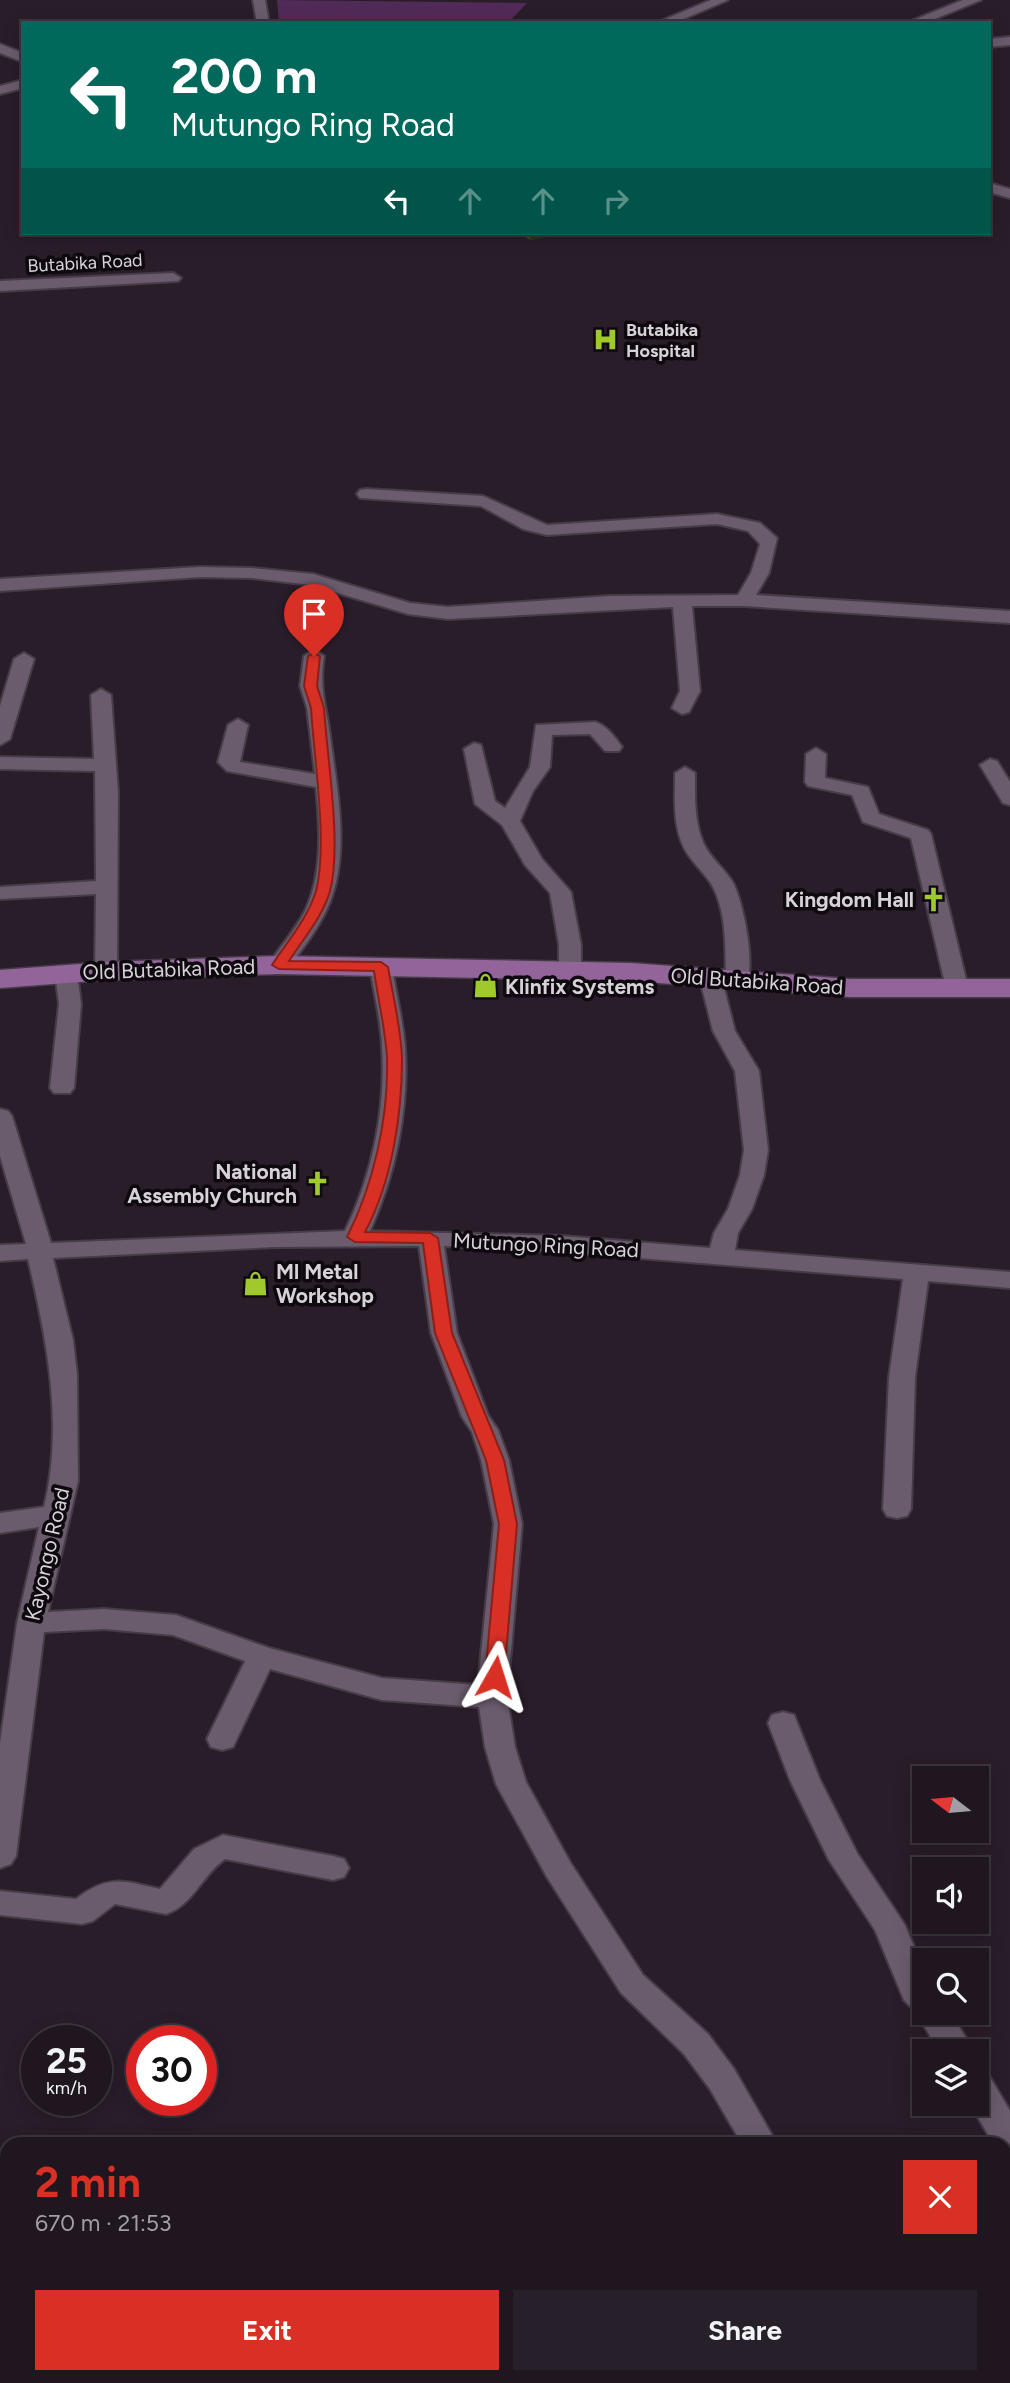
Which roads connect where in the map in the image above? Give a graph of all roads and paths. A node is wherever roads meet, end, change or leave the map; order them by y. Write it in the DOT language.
graph roads {
  1 [pos="259,0"];
  2 [pos="722,0"];
  3 [pos="975,0"];
  4 [pos="263,21"];
  5 [pos="667,21"];
  6 [pos="917,21"];
  7 [pos="1010,41"];
  8 [pos="991,43"];
  9 [pos="0,48"];
  10 [pos="21,57"];
  11 [pos="0,61"];
  12 [pos="21,85"];
  13 [pos="0,90"];
  14 [pos="991,188"];
  15 [pos="1010,194"];
  16 [pos="173,278"];
  17 [pos="0,286"];
  18 [pos="366,494"];
  19 [pos="0,585"];
  20 [pos="744,600"];
  21 [pos="682,602"];
  22 [pos="1010,617"];
  23 [pos="314,656"];
  24 [pos="24,659"];
  25 [pos="101,695"];
  26 [pos="682,708"];
  27 [pos="238,726"];
  28 [pos="0,740"];
  29 [pos="612,747"];
  30 [pos="474,749"];
  31 [pos="816,754"];
  32 [pos="0,763"];
  33 [pos="105,765"];
  34 [pos="990,765"];
  35 [pos="685,772"];
  36 [pos="325,782"];
  37 [pos="1010,799"];
  38 [pos="510,821"];
  39 [pos="109,887"];
  40 [pos="0,893"];
  41 [pos="279,965"];
  42 [pos="381,967"];
  43 [pos="570,970"];
  44 [pos="106,971"];
  45 [pos="66,973"];
  46 [pos="0,979"];
  47 [pos="724,981"];
  48 [pos="957,988"];
  49 [pos="1010,988"];
  50 [pos="62,1088"];
  51 [pos="0,1116"];
  52 [pos="355,1237"];
  53 [pos="430,1238"];
  54 [pos="39,1250"];
  55 [pos="0,1253"];
  56 [pos="721,1257"];
  57 [pos="917,1271"];
  58 [pos="1010,1280"];
  59 [pos="897,1509"];
  60 [pos="56,1515"];
  61 [pos="0,1523"];
  62 [pos="31,1623"];
  63 [pos="262,1656"];
  64 [pos="492,1698"];
  65 [pos="783,1723"];
  66 [pos="222,1739"];
  67 [pos="0,1856"];
  68 [pos="333,1868"];
  69 [pos="0,1903"];
  70 [pos="912,1981"];
  71 [pos="989,2106"];
  72 [pos="756,2137"];
  73 [pos="1008,2137"];
  1 -- 4 [label="street"];
  2 -- 5 [label="street"];
  3 -- 6 [label="street"];
  7 -- 8 [label="street"];
  9 -- 10 [label="street"];
  10 -- 11 [label="street"];
  12 -- 13 [label="street"];
  14 -- 15 [label="street"];
  16 -- 17 [label="street, Butabika Road"];
  18 -- 20 [label="street"];
  19 -- 21 [label="street"];
  20 -- 21 [label="street"];
  20 -- 22 [label="street"];
  21 -- 26 [label="street"];
  23 -- 36 [label="street"];
  24 -- 28 [label="street"];
  25 -- 33 [label="street"];
  27 -- 36 [label="street"];
  29 -- 38 [label="street"];
  30 -- 38 [label="street"];
  31 -- 48 [label="street"];
  32 -- 33 [label="street"];
  33 -- 39 [label="street"];
  34 -- 37 [label="street"];
  35 -- 47 [label="street"];
  36 -- 41 [label="street"];
  38 -- 43 [label="street"];
  39 -- 40 [label="street"];
  39 -- 44 [label="street"];
  41 -- 42 [label="main road, Old Butabika Road"];
  41 -- 44 [label="main road, Old Butabika Road"];
  42 -- 43 [label="main road, Old Butabika Road"];
  42 -- 52 [label="street"];
  43 -- 47 [label="main road, Old Butabika Road"];
  44 -- 45 [label="main road, Old Butabika Road"];
  45 -- 46 [label="main road, Old Butabika Road"];
  45 -- 50 [label="street"];
  47 -- 48 [label="main road, Old Butabika Road"];
  47 -- 56 [label="street"];
  48 -- 49 [label="main road, Old Butabika Road"];
  51 -- 54 [label="street, Kayongo Road"];
  52 -- 53 [label="street, Mutungo Ring Road"];
  52 -- 54 [label="street, Mutungo Ring Road"];
  53 -- 56 [label="street, Mutungo Ring Road"];
  53 -- 64 [label="street"];
  54 -- 55 [label="street, Mutungo Ring Road"];
  54 -- 60 [label="street, Kayongo Road"];
  56 -- 57 [label="street, Mutungo Ring Road"];
  57 -- 58 [label="street, Mutungo Ring Road"];
  57 -- 59 [label="street"];
  60 -- 61 [label="street"];
  60 -- 62 [label="street, Kayongo Road"];
  62 -- 63 [label="street"];
  62 -- 67 [label="street, Kayongo Road"];
  63 -- 64 [label="street"];
  63 -- 66 [label="street"];
  64 -- 72 [label="street"];
  65 -- 70 [label="street"];
  68 -- 69 [label="street"];
  71 -- 73 [label="street"];
}
